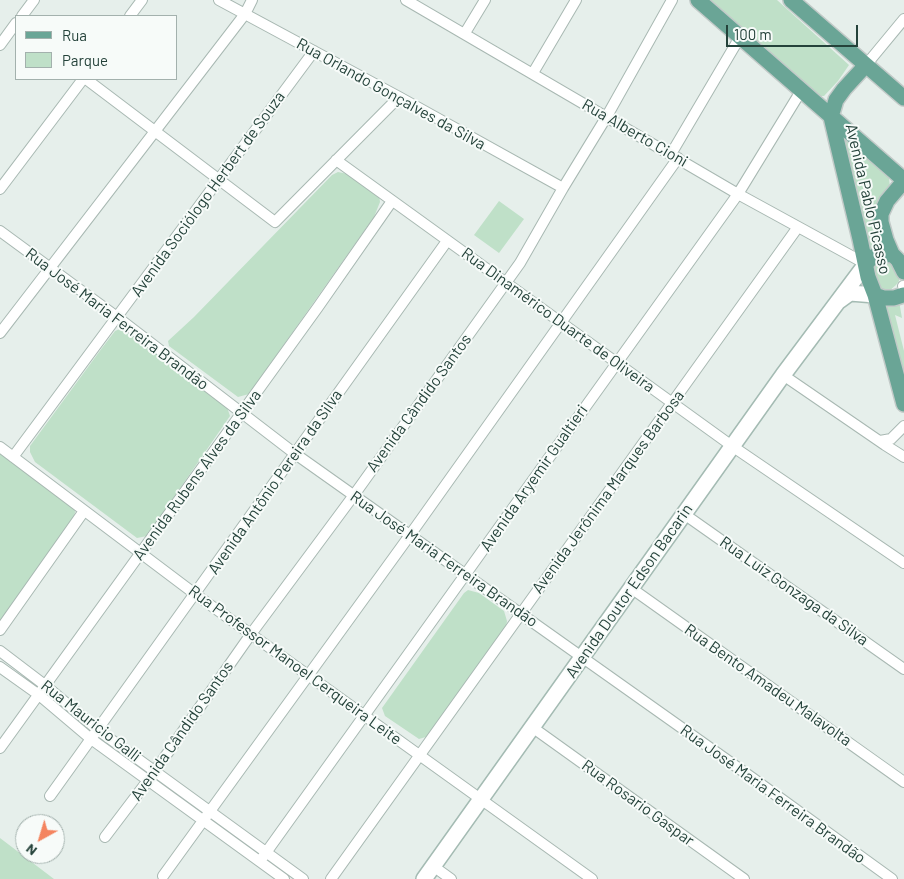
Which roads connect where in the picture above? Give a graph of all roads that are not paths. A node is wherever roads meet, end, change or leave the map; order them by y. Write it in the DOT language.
graph roads {
  1 [pos="34,0"];
  2 [pos="142,0"];
  3 [pos="219,0"];
  4 [pos="252,0"];
  5 [pos="406,0"];
  6 [pos="485,0"];
  7 [pos="576,0"];
  8 [pos="672,0"];
  9 [pos="698,0"];
  10 [pos="791,0"];
  11 [pos="245,14"];
  12 [pos="23,15"];
  13 [pos="131,15"];
  14 [pos="904,19"];
  15 [pos="15,26"];
  16 [pos="465,33"];
  17 [pos="740,37"];
  18 [pos="0,45"];
  19 [pos="314,51"];
  20 [pos="866,65"];
  21 [pos="532,73"];
  22 [pos="83,80"];
  23 [pos="85,80"];
  24 [pos="801,91"];
  25 [pos="399,97"];
  26 [pos="904,98"];
  27 [pos="607,116"];
  28 [pos="832,117"];
  29 [pos="154,131"];
  30 [pos="675,156"];
  31 [pos="336,160"];
  32 [pos="219,179"];
  33 [pos="904,180"];
  34 [pos="563,188"];
  35 [pos="0,189"];
  36 [pos="738,194"];
  37 [pos="392,201"];
  38 [pos="798,228"];
  39 [pos="0,232"];
  40 [pos="448,241"];
  41 [pos="892,254"];
  42 [pos="866,264"];
  43 [pos="49,267"];
  44 [pos="506,283"];
  45 [pos="904,287"];
  46 [pos="875,295"];
  47 [pos="836,303"];
  48 [pos="117,317"];
  49 [pos="560,322"];
  50 [pos="0,333"];
  51 [pos="616,362"];
  52 [pos="783,374"];
  53 [pos="672,403"];
  54 [pos="904,404"];
  55 [pos="242,412"];
  56 [pos="904,426"];
  57 [pos="880,440"];
  58 [pos="732,446"];
  59 [pos="0,447"];
  60 [pos="294,453"];
  61 [pos="13,457"];
  62 [pos="904,457"];
  63 [pos="354,495"];
  64 [pos="84,511"];
  65 [pos="684,514"];
  66 [pos="410,535"];
  67 [pos="141,553"];
  68 [pos="904,563"];
  69 [pos="466,574"];
  70 [pos="631,588"];
  71 [pos="195,594"];
  72 [pos="521,614"];
  73 [pos="0,630"];
  74 [pos="251,634"];
  75 [pos="0,651"];
  76 [pos="582,657"];
  77 [pos="0,667"];
  78 [pos="904,669"];
  79 [pos="307,674"];
  80 [pos="46,686"];
  81 [pos="39,695"];
  82 [pos="364,715"];
  83 [pos="532,727"];
  84 [pos="94,734"];
  85 [pos="0,748"];
  86 [pos="419,755"];
  87 [pos="155,771"];
  88 [pos="148,780"];
  89 [pos="904,782"];
  90 [pos="50,796"];
  91 [pos="480,799"];
  92 [pos="210,810"];
  93 [pos="203,819"];
  94 [pos="105,838"];
  95 [pos="266,852"];
  96 [pos="260,861"];
  97 [pos="433,866"];
  98 [pos="163,876"];
  99 [pos="284,879"];
  100 [pos="303,879"];
  101 [pos="330,879"];
  102 [pos="424,879"];
  103 [pos="451,879"];
  104 [pos="592,879"];
  105 [pos="744,879"];
  106 [pos="892,879"];
  1 -- 12 [label="street"];
  2 -- 13 [label="street"];
  3 -- 11 [label="street, Rua Orlando Gonçalves da Silva"];
  4 -- 11 [label="street"];
  5 -- 16 [label="street, Rua Alberto Cioni"];
  6 -- 16 [label="street"];
  7 -- 21 [label="street"];
  8 -- 27 [label="street, Avenida Cândido Santos"];
  9 -- 17 [label="main road"];
  10 -- 20 [label="main road"];
  11 -- 19 [label="street, Rua Orlando Gonçalves da Silva"];
  11 -- 29 [label="street"];
  14 -- 20 [label="street"];
  15 -- 18 [label="street"];
  16 -- 21 [label="street, Rua Alberto Cioni"];
  17 -- 24 [label="main road"];
  17 -- 30 [label="street"];
  19 -- 25 [label="street, Rua Orlando Gonçalves da Silva"];
  19 -- 32 [label="street, Avenida Sociólogo Herbert de Souza"];
  20 -- 26 [label="main road"];
  20 -- 28 [label="main road"];
  21 -- 27 [label="street, Rua Alberto Cioni"];
  22 -- 35 [label="street"];
  23 -- 29 [label="street"];
  24 -- 28 [label="main road"];
  24 -- 36 [label="street, Avenida Aryemir Gualtieri"];
  25 -- 31 [label="street"];
  25 -- 34 [label="street, Rua Orlando Gonçalves da Silva"];
  27 -- 30 [label="street, Rua Alberto Cioni"];
  27 -- 34 [label="street, Avenida Cândido Santos"];
  28 -- 33 [label="main road"];
  28 -- 42 [label="main road, Avenida Pablo Picasso"];
  29 -- 32 [label="street"];
  29 -- 43 [label="street"];
  30 -- 36 [label="street, Rua Alberto Cioni"];
  30 -- 49 [label="street"];
  31 -- 32 [label="street"];
  31 -- 37 [label="street, Rua Dinamérico Duarte de Oliveira"];
  32 -- 48 [label="street, Avenida Sociólogo Herbert de Souza"];
  33 -- 41 [label="main road, Avenida Pablo Picasso"];
  34 -- 44 [label="street, Avenida Cândido Santos"];
  36 -- 38 [label="street, Rua Alberto Cioni"];
  36 -- 51 [label="street, Avenida Aryemir Gualtieri"];
  37 -- 40 [label="street, Rua Dinamérico Duarte de Oliveira"];
  37 -- 55 [label="street, Avenida Rubens Alves da Silva"];
  38 -- 42 [label="street, Rua Alberto Cioni"];
  38 -- 53 [label="street, Avenida Jerônima Marques Barbosa"];
  39 -- 43 [label="street, Rua José Maria Ferreira Brandão"];
  40 -- 44 [label="street, Rua Dinamérico Duarte de Oliveira"];
  40 -- 60 [label="street, Avenida Antônio Pereira da Silva"];
  41 -- 42 [label="main road"];
  41 -- 45 [label="main road, Avenida Pablo Picasso"];
  42 -- 46 [label="main road, Avenida Pablo Picasso"];
  42 -- 47 [label="street, Avenida Doutor Edson Bacarin"];
  43 -- 48 [label="street, Rua José Maria Ferreira Brandão"];
  43 -- 50 [label="street"];
  44 -- 49 [label="street, Rua Dinamérico Duarte de Oliveira"];
  44 -- 63 [label="street, Avenida Cândido Santos"];
  45 -- 46 [label="main road"];
  46 -- 47 [label="street, Avenida Doutor Edson Bacarin"];
  46 -- 54 [label="main road, Avenida Pablo Picasso"];
  47 -- 52 [label="street, Avenida Doutor Edson Bacarin"];
  48 -- 55 [label="street, Rua José Maria Ferreira Brandão"];
  48 -- 61 [label="street, Avenida Sociólogo Herbert de Souza"];
  49 -- 51 [label="street, Rua Dinamérico Duarte de Oliveira"];
  49 -- 66 [label="street"];
  51 -- 53 [label="street, Rua Dinamérico Duarte de Oliveira"];
  51 -- 69 [label="street, Avenida Aryemir Gualtieri"];
  52 -- 57 [label="street"];
  52 -- 58 [label="street, Avenida Doutor Edson Bacarin"];
  53 -- 58 [label="street, Rua Dinamérico Duarte de Oliveira"];
  53 -- 72 [label="street, Avenida Jerônima Marques Barbosa"];
  55 -- 60 [label="street, Rua José Maria Ferreira Brandão"];
  55 -- 67 [label="street, Avenida Rubens Alves da Silva"];
  56 -- 57 [label="street"];
  57 -- 62 [label="street"];
  58 -- 65 [label="street, Avenida Doutor Edson Bacarin"];
  58 -- 68 [label="street, Rua Dinamérico Duarte de Oliveira"];
  59 -- 61 [label="street, Rua Professor Manoel Cerqueira Leite"];
  60 -- 63 [label="street, Rua José Maria Ferreira Brandão"];
  60 -- 71 [label="street, Avenida Antônio Pereira da Silva"];
  61 -- 64 [label="street, Rua Professor Manoel Cerqueira Leite"];
  63 -- 66 [label="street, Rua José Maria Ferreira Brandão"];
  63 -- 74 [label="street, Avenida Cândido Santos"];
  64 -- 67 [label="street, Rua Professor Manoel Cerqueira Leite"];
  64 -- 73 [label="street"];
  65 -- 70 [label="street, Avenida Doutor Edson Bacarin"];
  65 -- 78 [label="street, Rua Luiz Gonzaga da Silva"];
  66 -- 69 [label="street, Rua José Maria Ferreira Brandão"];
  66 -- 79 [label="street"];
  67 -- 71 [label="street, Rua Professor Manoel Cerqueira Leite"];
  67 -- 80 [label="street, Avenida Rubens Alves da Silva"];
  69 -- 72 [label="street, Rua José Maria Ferreira Brandão"];
  69 -- 82 [label="street, Avenida Aryemir Gualtieri"];
  70 -- 76 [label="street, Avenida Doutor Edson Bacarin"];
  70 -- 89 [label="street, Rua Bento Amadeu Malavolta"];
  71 -- 74 [label="street, Rua Professor Manoel Cerqueira Leite"];
  71 -- 84 [label="street, Avenida Antônio Pereira da Silva"];
  72 -- 76 [label="street, Rua José Maria Ferreira Brandão"];
  72 -- 86 [label="street, Avenida Jerônima Marques Barbosa"];
  74 -- 79 [label="street, Rua Professor Manoel Cerqueira Leite"];
  74 -- 87 [label="street, Avenida Cândido Santos"];
  75 -- 80 [label="street, Rua Mauricio Galli"];
  76 -- 83 [label="street, Avenida Doutor Edson Bacarin"];
  76 -- 106 [label="street, Rua José Maria Ferreira Brandão"];
  77 -- 81 [label="street, Rua Mauricio Galli"];
  79 -- 82 [label="street, Rua Professor Manoel Cerqueira Leite"];
  79 -- 92 [label="street"];
  80 -- 81 [label="street, Avenida Rubens Alves da Silva"];
  80 -- 84 [label="street, Rua Mauricio Galli"];
  81 -- 84 [label="street, Rua Mauricio Galli"];
  81 -- 85 [label="street, Avenida Rubens Alves da Silva"];
  82 -- 86 [label="street, Rua Professor Manoel Cerqueira Leite"];
  82 -- 95 [label="street, Avenida Aryemir Gualtieri"];
  83 -- 91 [label="street, Avenida Doutor Edson Bacarin"];
  83 -- 105 [label="street, Rua Rosario Gaspar"];
  84 -- 87 [label="street, Rua Mauricio Galli"];
  84 -- 88 [label="street, Rua Mauricio Galli"];
  84 -- 90 [label="street, Avenida Antônio Pereira da Silva"];
  86 -- 91 [label="street, Rua Professor Manoel Cerqueira Leite"];
  86 -- 101 [label="street, Avenida Jerônima Marques Barbosa"];
  87 -- 88 [label="street, Avenida Cândido Santos"];
  87 -- 92 [label="street, Rua Mauricio Galli"];
  88 -- 93 [label="street, Rua Mauricio Galli"];
  88 -- 94 [label="street, Avenida Cândido Santos"];
  91 -- 97 [label="street, Avenida Doutor Edson Bacarin"];
  91 -- 104 [label="street, Rua Professor Manoel Cerqueira Leite"];
  92 -- 93 [label="street"];
  92 -- 95 [label="street, Rua Mauricio Galli"];
  93 -- 96 [label="street, Rua Mauricio Galli"];
  93 -- 98 [label="street"];
  95 -- 96 [label="street, Avenida Aryemir Gualtieri"];
  95 -- 100 [label="street, Rua Mauricio Galli"];
  96 -- 99 [label="street, Rua Mauricio Galli"];
  97 -- 102 [label="street, Avenida Doutor Edson Bacarin"];
  97 -- 103 [label="street"];
}
